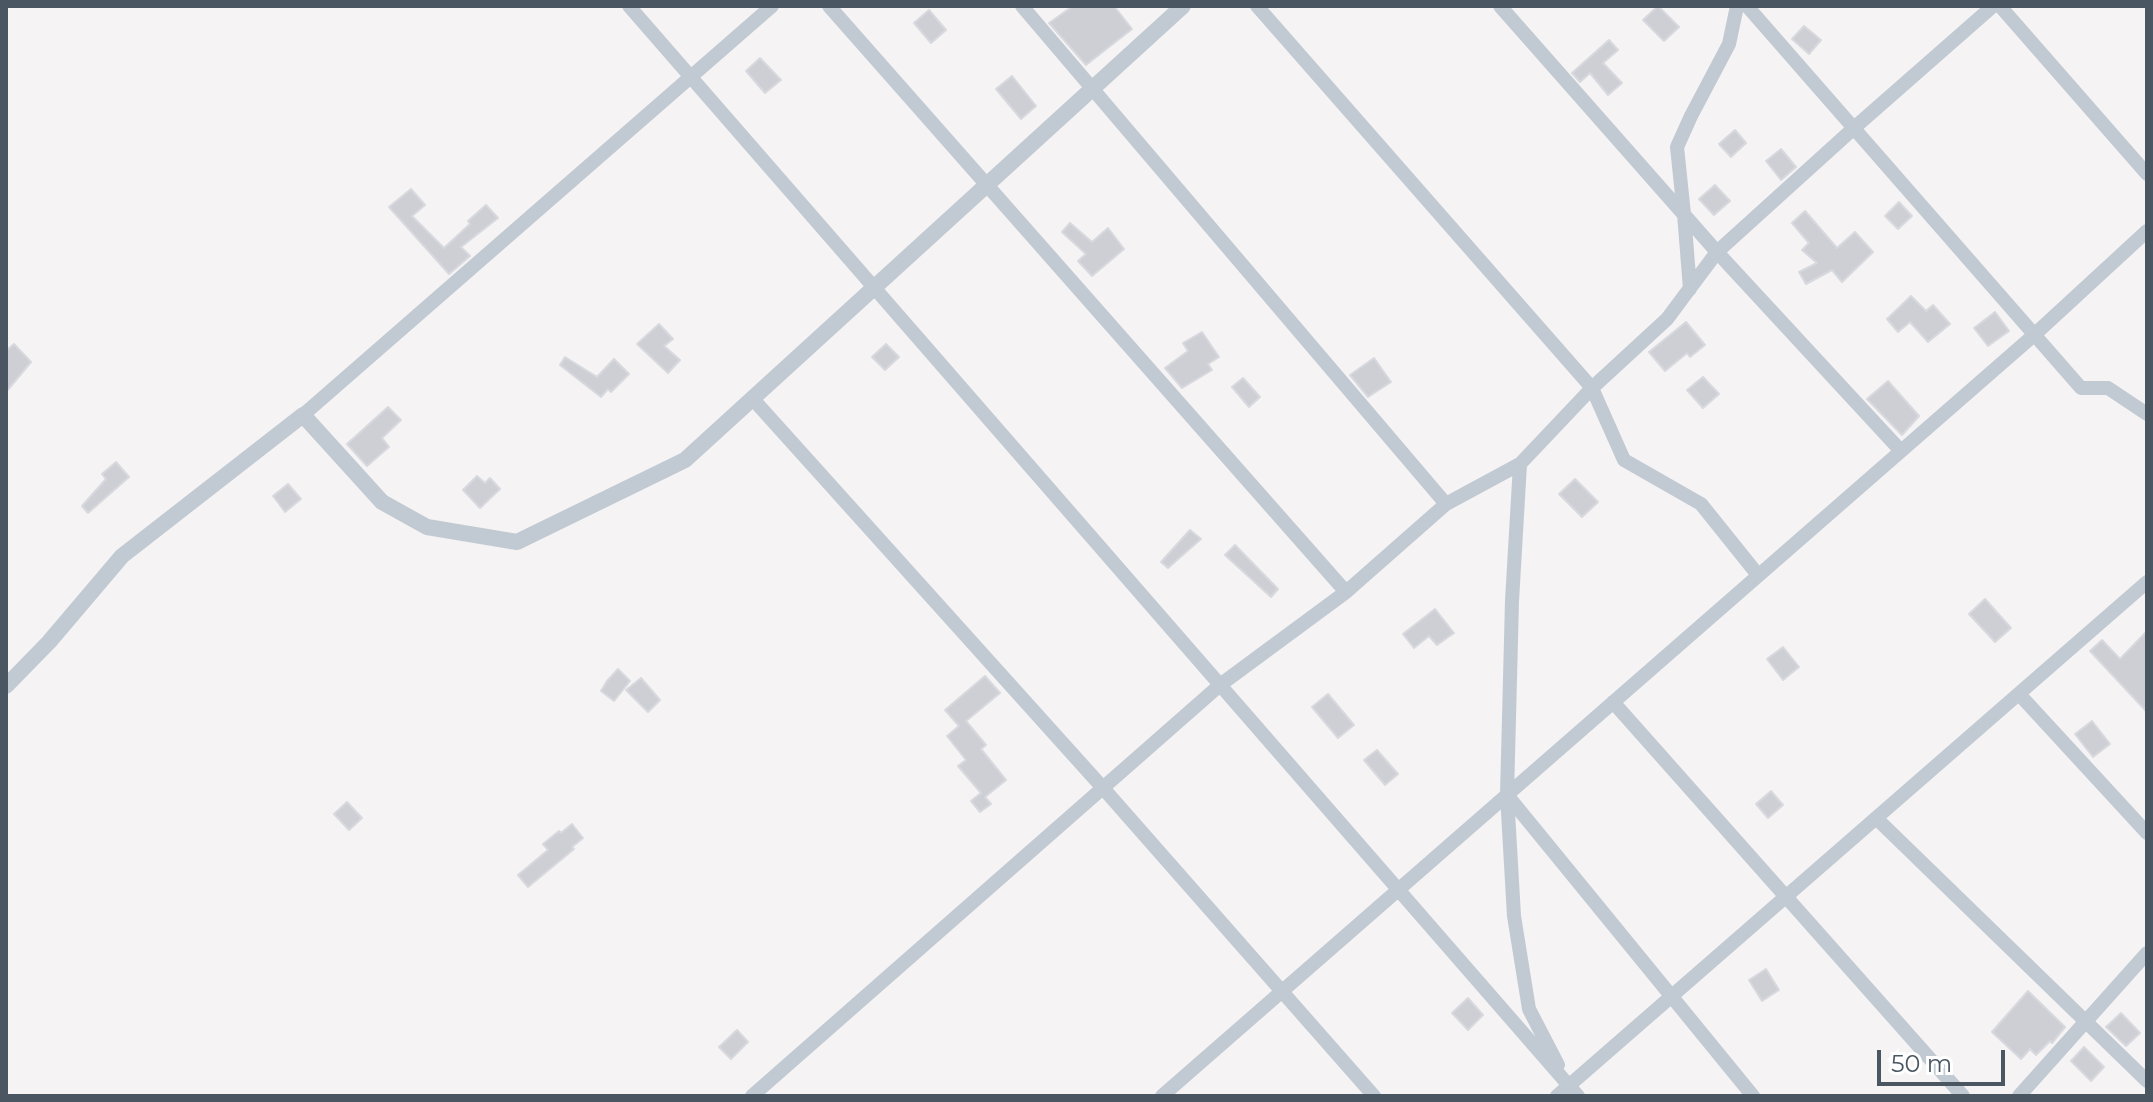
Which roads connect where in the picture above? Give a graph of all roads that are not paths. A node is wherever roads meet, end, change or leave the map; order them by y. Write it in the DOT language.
graph roads {
  1 [pos="629,6"];
  2 [pos="772,6"];
  3 [pos="829,6"];
  4 [pos="1022,6"];
  5 [pos="1183,6"];
  6 [pos="1257,6"];
  7 [pos="1500,6"];
  8 [pos="1737,6"];
  9 [pos="1747,6"];
  10 [pos="1993,6"];
  11 [pos="2000,6"];
  12 [pos="690,77"];
  13 [pos="1092,89"];
  14 [pos="1854,128"];
  15 [pos="2147,174"];
  16 [pos="986,185"];
  17 [pos="1684,214"];
  18 [pos="2147,231"];
  19 [pos="1717,252"];
  20 [pos="873,287"];
  21 [pos="1690,289"];
  22 [pos="2034,335"];
  23 [pos="1592,388"];
  24 [pos="752,398"];
  25 [pos="2147,414"];
  26 [pos="303,415"];
  27 [pos="1901,451"];
  28 [pos="1520,464"];
  29 [pos="1446,504"];
  30 [pos="1758,575"];
  31 [pos="2147,582"];
  32 [pos="1346,592"];
  33 [pos="1220,685"];
  34 [pos="6,686"];
  35 [pos="2019,694"];
  36 [pos="1613,702"];
  37 [pos="1103,788"];
  38 [pos="1507,795"];
  39 [pos="1876,818"];
  40 [pos="2147,833"];
  41 [pos="1398,890"];
  42 [pos="1786,897"];
  43 [pos="2147,953"];
  44 [pos="1282,991"];
  45 [pos="1671,997"];
  46 [pos="2085,1022"];
  47 [pos="2147,1081"];
  48 [pos="1567,1093"];
  49 [pos="752,1096"];
  50 [pos="1162,1096"];
  51 [pos="1374,1096"];
  52 [pos="1753,1096"];
  53 [pos="1963,1096"];
  54 [pos="2019,1096"];
  1 -- 12 [label="street"];
  2 -- 12 [label="street"];
  3 -- 16 [label="street"];
  4 -- 13 [label="street"];
  5 -- 13 [label="street"];
  6 -- 23 [label="street"];
  7 -- 17 [label="street"];
  8 -- 17 [label="street"];
  9 -- 14 [label="street"];
  10 -- 14 [label="street"];
  11 -- 15 [label="street"];
  12 -- 20 [label="street"];
  12 -- 26 [label="street"];
  13 -- 16 [label="street"];
  13 -- 29 [label="street"];
  14 -- 19 [label="street"];
  14 -- 22 [label="street"];
  16 -- 20 [label="street"];
  16 -- 32 [label="street"];
  17 -- 19 [label="street"];
  17 -- 21 [label="street"];
  18 -- 22 [label="street"];
  19 -- 21 [label="street"];
  19 -- 27 [label="street"];
  20 -- 24 [label="street"];
  20 -- 33 [label="street"];
  21 -- 23 [label="street"];
  22 -- 25 [label="street"];
  22 -- 27 [label="street"];
  23 -- 28 [label="street"];
  23 -- 30 [label="street"];
  24 -- 26 [label="street"];
  24 -- 37 [label="street"];
  26 -- 34 [label="street"];
  27 -- 30 [label="street"];
  28 -- 29 [label="street"];
  28 -- 38 [label="street"];
  29 -- 32 [label="street"];
  30 -- 36 [label="street"];
  31 -- 35 [label="street"];
  32 -- 33 [label="street"];
  33 -- 37 [label="street"];
  33 -- 41 [label="street"];
  35 -- 39 [label="street"];
  35 -- 40 [label="street"];
  36 -- 38 [label="street"];
  36 -- 42 [label="street"];
  37 -- 44 [label="street"];
  37 -- 49 [label="street"];
  38 -- 41 [label="street"];
  38 -- 45 [label="street"];
  38 -- 48 [label="street"];
  39 -- 42 [label="street"];
  39 -- 46 [label="street"];
  41 -- 44 [label="street"];
  41 -- 48 [label="street"];
  42 -- 45 [label="street"];
  42 -- 53 [label="street"];
  43 -- 46 [label="street"];
  44 -- 50 [label="street"];
  44 -- 51 [label="street"];
  45 -- 48 [label="street"];
  45 -- 52 [label="street"];
  46 -- 47 [label="street"];
  46 -- 54 [label="street"];
}
